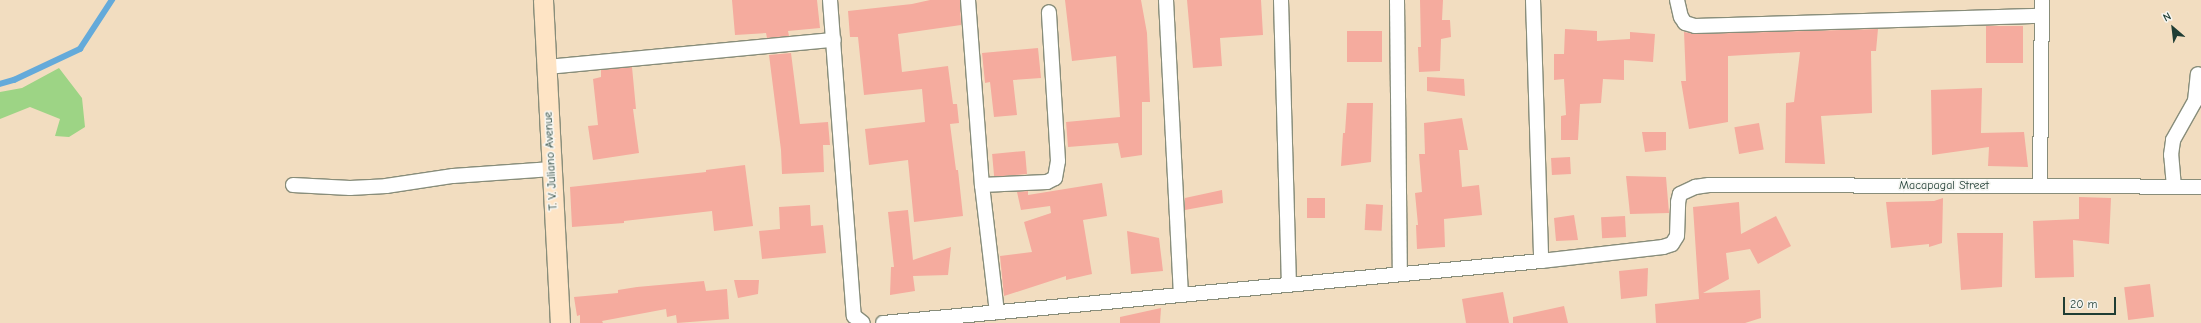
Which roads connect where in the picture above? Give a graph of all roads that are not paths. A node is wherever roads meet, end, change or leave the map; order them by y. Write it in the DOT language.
graph roads {
  1 [pos="543,0"];
  2 [pos="830,0"];
  3 [pos="968,0"];
  4 [pos="1166,0"];
  5 [pos="1281,0"];
  6 [pos="1397,0"];
  7 [pos="1533,0"];
  8 [pos="1677,0"];
  9 [pos="2042,0"];
  10 [pos="1049,12"];
  11 [pos="2041,16"];
  12 [pos="834,40"];
  13 [pos="546,66"];
  14 [pos="2198,74"];
  15 [pos="552,169"];
  16 [pos="292,185"];
  17 [pos="982,186"];
  18 [pos="2040,186"];
  19 [pos="2174,186"];
  20 [pos="2201,186"];
  21 [pos="1541,261"];
  22 [pos="1400,274"];
  23 [pos="1289,285"];
  24 [pos="1181,295"];
  25 [pos="998,312"];
  26 [pos="560,323"];
  27 [pos="863,323"];
  28 [pos="883,323"];
  1 -- 13 [label="main road, T. V. Juliano Avenue"];
  2 -- 12 [label="street"];
  3 -- 17 [label="street"];
  4 -- 24 [label="street"];
  5 -- 23 [label="street"];
  6 -- 22 [label="street"];
  7 -- 21 [label="street"];
  8 -- 11 [label="street"];
  9 -- 11 [label="street"];
  10 -- 17 [label="street"];
  11 -- 18 [label="street"];
  12 -- 13 [label="street"];
  12 -- 27 [label="street"];
  13 -- 15 [label="main road, T. V. Juliano Avenue"];
  14 -- 19 [label="street"];
  15 -- 16 [label="street"];
  15 -- 26 [label="main road, T. V. Juliano Avenue"];
  17 -- 25 [label="street"];
  18 -- 19 [label="street, Macapagal Street"];
  18 -- 21 [label="street, Macapagal Street"];
  19 -- 20 [label="street, Macapagal Street"];
  21 -- 22 [label="street"];
  22 -- 23 [label="street"];
  23 -- 24 [label="street"];
  24 -- 25 [label="street"];
  25 -- 28 [label="street"];
}
